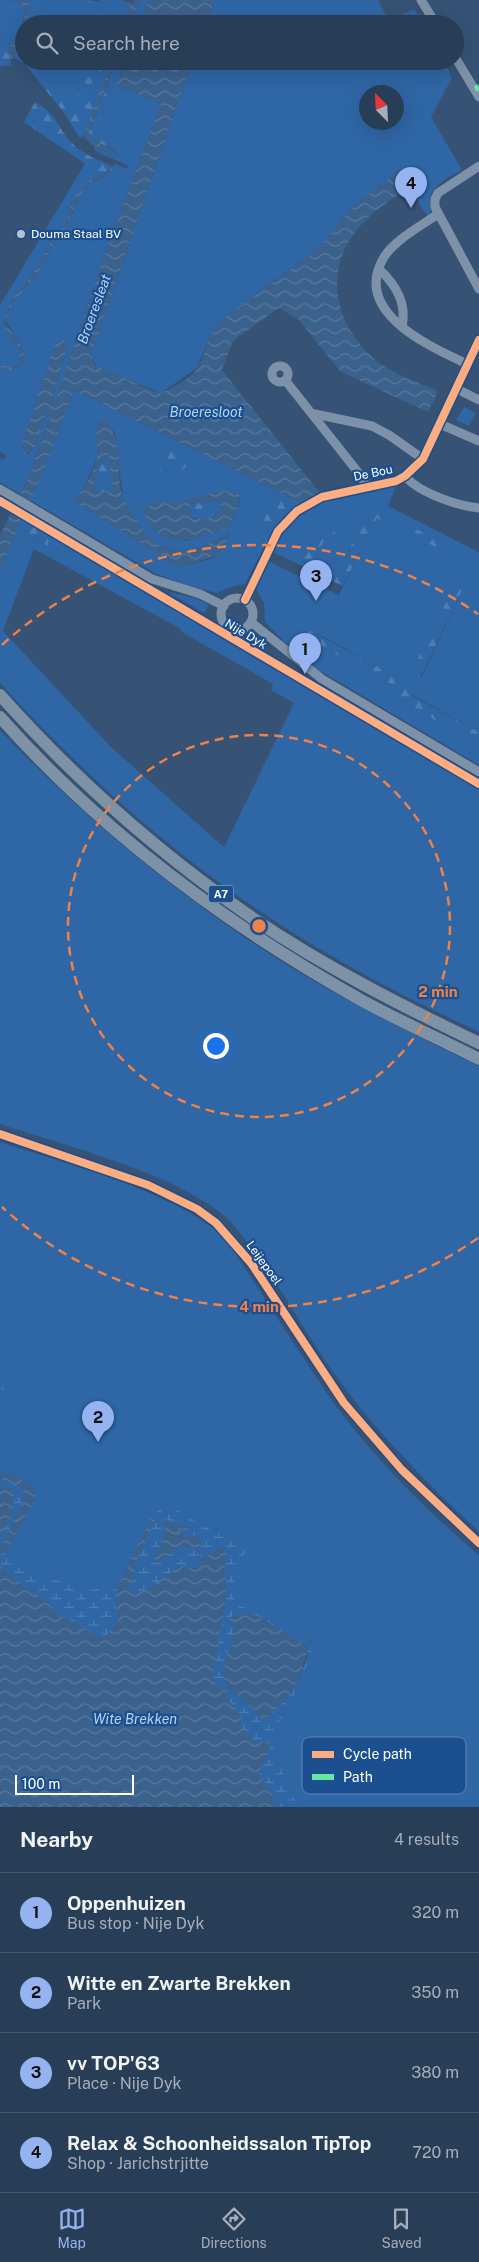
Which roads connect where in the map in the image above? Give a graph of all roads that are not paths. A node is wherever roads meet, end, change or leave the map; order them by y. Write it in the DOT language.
graph roads {
  1 [pos="421,0"];
  2 [pos="430,15"];
  3 [pos="463,70"];
  4 [pos="479,97"];
  5 [pos="479,166"];
  6 [pos="438,214"];
  7 [pos="379,270"];
  8 [pos="479,289"];
  9 [pos="402,327"];
  10 [pos="479,340"];
  11 [pos="467,364"];
  12 [pos="286,380"];
  13 [pos="457,390"];
  14 [pos="479,400"];
  15 [pos="314,414"];
  16 [pos="440,424"];
  17 [pos="479,441"];
  18 [pos="423,459"];
  19 [pos="405,476"];
  20 [pos="366,486"];
  21 [pos="0,489"];
  22 [pos="479,508"];
  23 [pos="245,600"];
  24 [pos="224,606"];
  25 [pos="251,622"];
  26 [pos="0,695"];
  27 [pos="0,717"];
  28 [pos="479,772"];
  29 [pos="479,1043"];
  30 [pos="479,1059"];
  31 [pos="0,1134"];
  32 [pos="479,1543"];
  1 -- 2 [label="street"];
  3 -- 4 [label="street"];
  5 -- 6 [label="street"];
  6 -- 7 [label="street"];
  6 -- 8 [label="street"];
  7 -- 9 [label="street"];
  7 -- 9 [label="street"];
  9 -- 11 [label="street"];
  10 -- 11 [label="street, De Bou"];
  11 -- 13 [label="street, De Bou"];
  12 -- 15 [label="street"];
  13 -- 14 [label="street"];
  13 -- 16 [label="street, De Bou"];
  15 -- 18 [label="street"];
  15 -- 20 [label="street"];
  16 -- 17 [label="street"];
  16 -- 18 [label="street, De Bou"];
  18 -- 19 [label="street, De Bou"];
  19 -- 20 [label="street, De Bou"];
  19 -- 22 [label="street"];
  20 -- 23 [label="street, De Bou"];
  21 -- 24 [label="street, Nije Dyk"];
  23 -- 24 [label="street"];
  23 -- 25 [label="street"];
  24 -- 25 [label="street"];
  25 -- 28 [label="street, Nije Dyk"];
  26 -- 29 [label="highway, A7"];
  27 -- 30 [label="highway, A7"];
  31 -- 32 [label="street, Leijepoel"];
}
